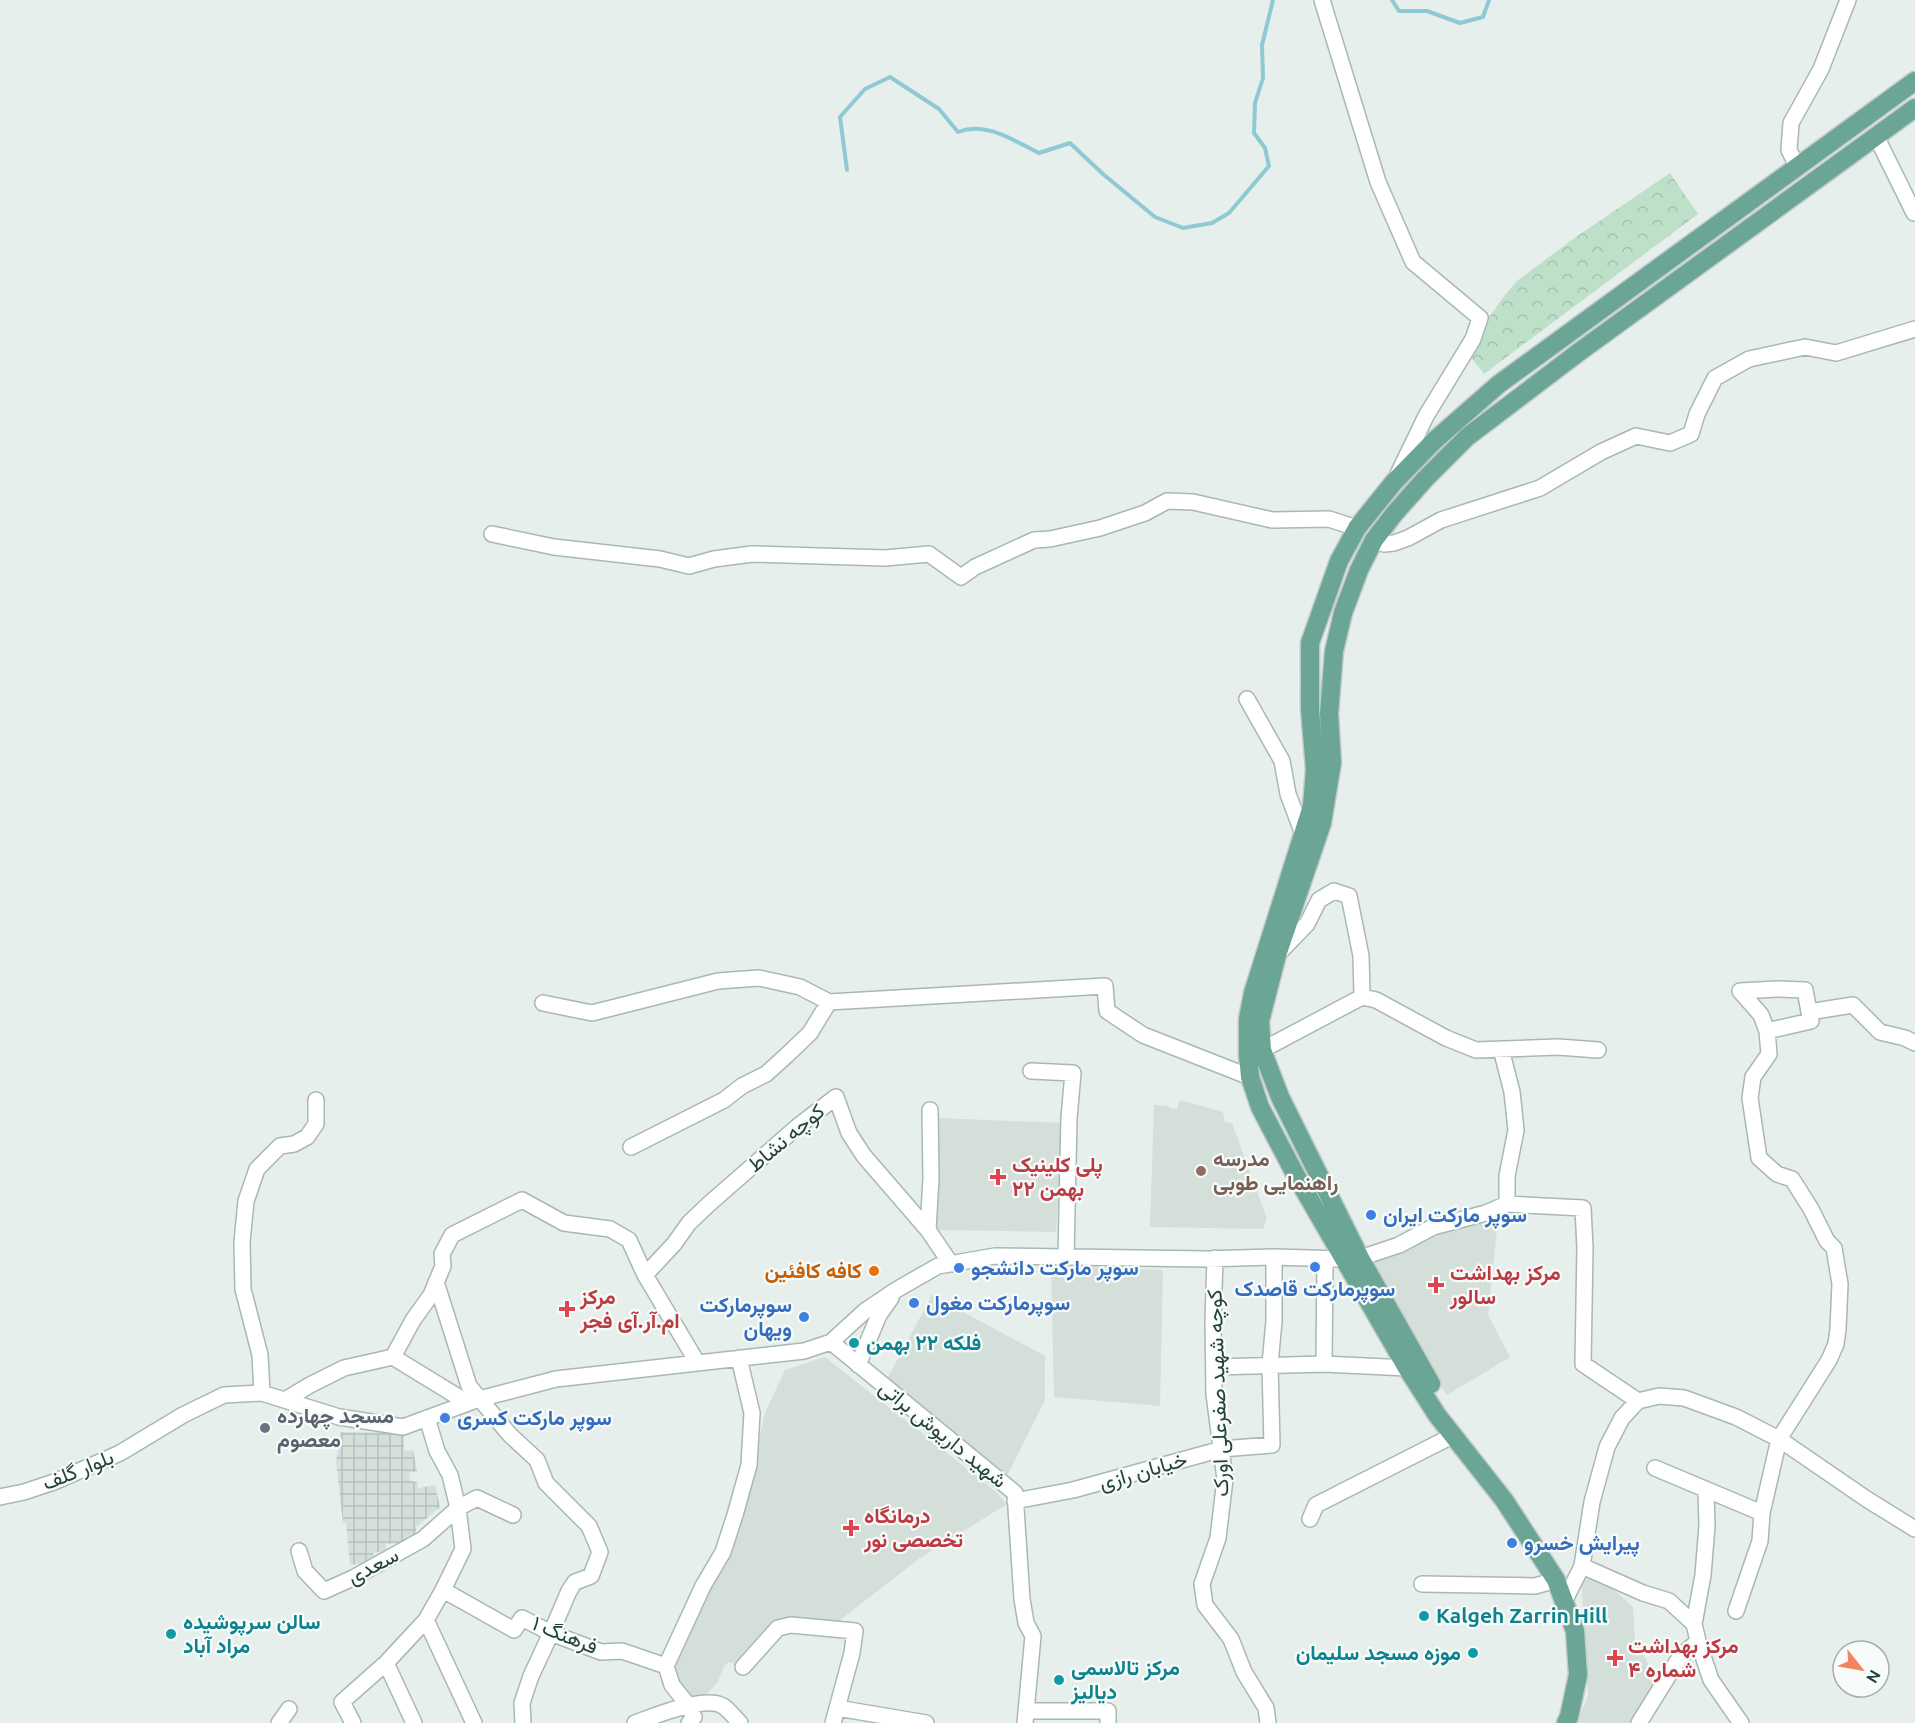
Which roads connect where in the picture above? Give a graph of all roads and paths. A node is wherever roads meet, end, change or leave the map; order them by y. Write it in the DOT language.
graph roads {
  1 [pos="1322,0"];
  2 [pos="1848,0"];
  3 [pos="1915,81"];
  4 [pos="1915,108"];
  5 [pos="1876,136"];
  6 [pos="1797,166"];
  7 [pos="1915,213"];
  8 [pos="1915,329"];
  9 [pos="1394,482"];
  10 [pos="1357,528"];
  11 [pos="492,534"];
  12 [pos="1374,540"];
  13 [pos="1247,699"];
  14 [pos="1303,834"];
  15 [pos="1271,962"];
  16 [pos="1362,997"];
  17 [pos="829,1002"];
  18 [pos="543,1003"];
  19 [pos="1809,1012"];
  20 [pos="1767,1031"];
  21 [pos="1915,1043"];
  22 [pos="1501,1049"];
  23 [pos="1262,1050"];
  24 [pos="1598,1050"];
  25 [pos="1031,1071"];
  26 [pos="1250,1077"];
  27 [pos="1280,1097"];
  28 [pos="316,1100"];
  29 [pos="1260,1107"];
  30 [pos="930,1110"];
  31 [pos="632,1147"];
  32 [pos="1507,1204"];
  33 [pos="928,1230"];
  34 [pos="1066,1256"];
  35 [pos="1274,1257"];
  36 [pos="1215,1258"];
  37 [pos="1325,1259"];
  38 [pos="1352,1259"];
  39 [pos="951,1264"];
  40 [pos="645,1275"];
  41 [pos="436,1282"];
  42 [pos="896,1290"];
  43 [pos="831,1342"];
  44 [pos="393,1357"];
  45 [pos="739,1358"];
  46 [pos="697,1362"];
  47 [pos="1270,1364"];
  48 [pos="1324,1364"];
  49 [pos="858,1365"];
  50 [pos="1214,1366"];
  51 [pos="1407,1368"];
  52 [pos="262,1393"];
  53 [pos="285,1400"];
  54 [pos="474,1401"];
  55 [pos="1638,1401"];
  56 [pos="427,1418"];
  57 [pos="1454,1435"];
  58 [pos="1779,1439"];
  59 [pos="1222,1449"];
  60 [pos="1655,1468"];
  61 [pos="1706,1490"];
  62 [pos="0,1497"];
  63 [pos="1015,1501"];
  64 [pos="458,1508"];
  65 [pos="1762,1514"];
  66 [pos="513,1515"];
  67 [pos="1310,1519"];
  68 [pos="1915,1529"];
  69 [pos="299,1551"];
  70 [pos="1582,1566"];
  71 [pos="1556,1580"];
  72 [pos="1422,1584"];
  73 [pos="443,1590"];
  74 [pos="1564,1602"];
  75 [pos="1736,1611"];
  76 [pos="426,1620"];
  77 [pos="1694,1624"];
  78 [pos="551,1633"];
  79 [pos="1698,1641"];
  80 [pos="386,1663"];
  81 [pos="666,1666"];
  82 [pos="743,1667"];
  83 [pos="688,1705"];
  84 [pos="837,1708"];
  85 [pos="289,1709"];
  86 [pos="1026,1717"];
  87 [pos="909,1722"];
  88 [pos="279,1723"];
  89 [pos="353,1723"];
  90 [pos="414,1723"];
  91 [pos="474,1723"];
  92 [pos="523,1723"];
  93 [pos="635,1723"];
  94 [pos="689,1723"];
  95 [pos="740,1723"];
  96 [pos="833,1723"];
  97 [pos="926,1723"];
  98 [pos="1108,1723"];
  99 [pos="1268,1723"];
  100 [pos="1566,1723"];
  101 [pos="1639,1723"];
  102 [pos="1741,1723"];
  1 -- 9 [label="street"];
  2 -- 6 [label="street"];
  3 -- 6 [label="main road"];
  4 -- 5 [label="main road"];
  5 -- 7 [label="street"];
  5 -- 12 [label="main road"];
  6 -- 9 [label="main road"];
  8 -- 12 [label="street"];
  9 -- 10 [label="main road"];
  10 -- 11 [label="street"];
  10 -- 12 [label="main road"];
  10 -- 14 [label="main road"];
  12 -- 15 [label="main road"];
  13 -- 14 [label="street"];
  14 -- 15 [label="main road"];
  15 -- 16 [label="street"];
  15 -- 23 [label="main road"];
  15 -- 26 [label="main road"];
  16 -- 22 [label="street"];
  16 -- 23 [label="street"];
  17 -- 18 [label="street"];
  17 -- 26 [label="street"];
  17 -- 31 [label="street"];
  19 -- 20 [label="street"];
  19 -- 20 [label="street"];
  19 -- 21 [label="street"];
  20 -- 58 [label="street"];
  22 -- 24 [label="street"];
  22 -- 32 [label="street"];
  23 -- 27 [label="main road"];
  25 -- 34 [label="street"];
  26 -- 29 [label="main road"];
  27 -- 29 [label="main road"];
  27 -- 38 [label="main road"];
  28 -- 52 [label="street"];
  29 -- 38 [label="main road"];
  30 -- 33 [label="street"];
  32 -- 38 [label="street"];
  32 -- 55 [label="street"];
  33 -- 39 [label="street, کوچه نشاط"];
  33 -- 40 [label="street, کوچه نشاط"];
  34 -- 36 [label="street"];
  34 -- 39 [label="street"];
  35 -- 36 [label="street"];
  35 -- 37 [label="street"];
  35 -- 47 [label="street"];
  36 -- 50 [label="street, کوچه شهید صفرعلی اورک"];
  37 -- 38 [label="street"];
  37 -- 48 [label="street"];
  38 -- 51 [label="main road"];
  38 -- 57 [label="main road"];
  39 -- 42 [label="street"];
  40 -- 41 [label="street"];
  40 -- 46 [label="street"];
  41 -- 44 [label="street"];
  41 -- 54 [label="street"];
  42 -- 43 [label="street"];
  42 -- 49 [label="street"];
  43 -- 45 [label="street, بلوار گلف"];
  43 -- 49 [label="street, شهید داریوش براتی"];
  44 -- 53 [label="street"];
  44 -- 54 [label="street"];
  45 -- 46 [label="street, بلوار گلف"];
  45 -- 81 [label="street"];
  46 -- 54 [label="street, بلوار گلف"];
  47 -- 48 [label="street"];
  47 -- 50 [label="street"];
  47 -- 59 [label="street, خیابان رازی"];
  48 -- 51 [label="street"];
  49 -- 63 [label="street, شهید داریوش براتی"];
  50 -- 59 [label="street, کوچه شهید صفرعلی اورک"];
  51 -- 57 [label="main road"];
  52 -- 53 [label="street, بلوار گلف"];
  52 -- 62 [label="street, بلوار گلف"];
  53 -- 56 [label="street, بلوار گلف"];
  54 -- 56 [label="street, بلوار گلف"];
  54 -- 78 [label="street"];
  55 -- 58 [label="street"];
  55 -- 70 [label="street"];
  56 -- 64 [label="street"];
  57 -- 67 [label="street"];
  57 -- 71 [label="main road"];
  58 -- 65 [label="street"];
  58 -- 68 [label="street"];
  59 -- 63 [label="street, خیابان رازی"];
  59 -- 99 [label="street, کوچه شهید صفرعلی اورک"];
  60 -- 61 [label="street"];
  61 -- 65 [label="street"];
  61 -- 77 [label="street"];
  63 -- 86 [label="street, شهید داریوش براتی"];
  64 -- 66 [label="street"];
  64 -- 69 [label="street, سعدی"];
  64 -- 73 [label="street"];
  65 -- 75 [label="street"];
  70 -- 74 [label="street"];
  70 -- 77 [label="street"];
  71 -- 72 [label="street"];
  71 -- 74 [label="main road"];
  73 -- 76 [label="street"];
  73 -- 78 [label="street, فرهنگ ۱"];
  74 -- 100 [label="main road"];
  76 -- 80 [label="street"];
  76 -- 91 [label="street"];
  77 -- 79 [label="street"];
  78 -- 81 [label="street, فرهنگ ۱"];
  78 -- 92 [label="street"];
  79 -- 101 [label="street"];
  79 -- 102 [label="street"];
  80 -- 89 [label="street"];
  80 -- 90 [label="street"];
  81 -- 83 [label="street"];
  82 -- 84 [label="street"];
  83 -- 93 [label="street"];
  83 -- 94 [label="street"];
  83 -- 95 [label="street"];
  84 -- 87 [label="street"];
  84 -- 96 [label="street"];
  85 -- 88 [label="street"];
  86 -- 98 [label="street"];
  87 -- 97 [label="street"];
}
